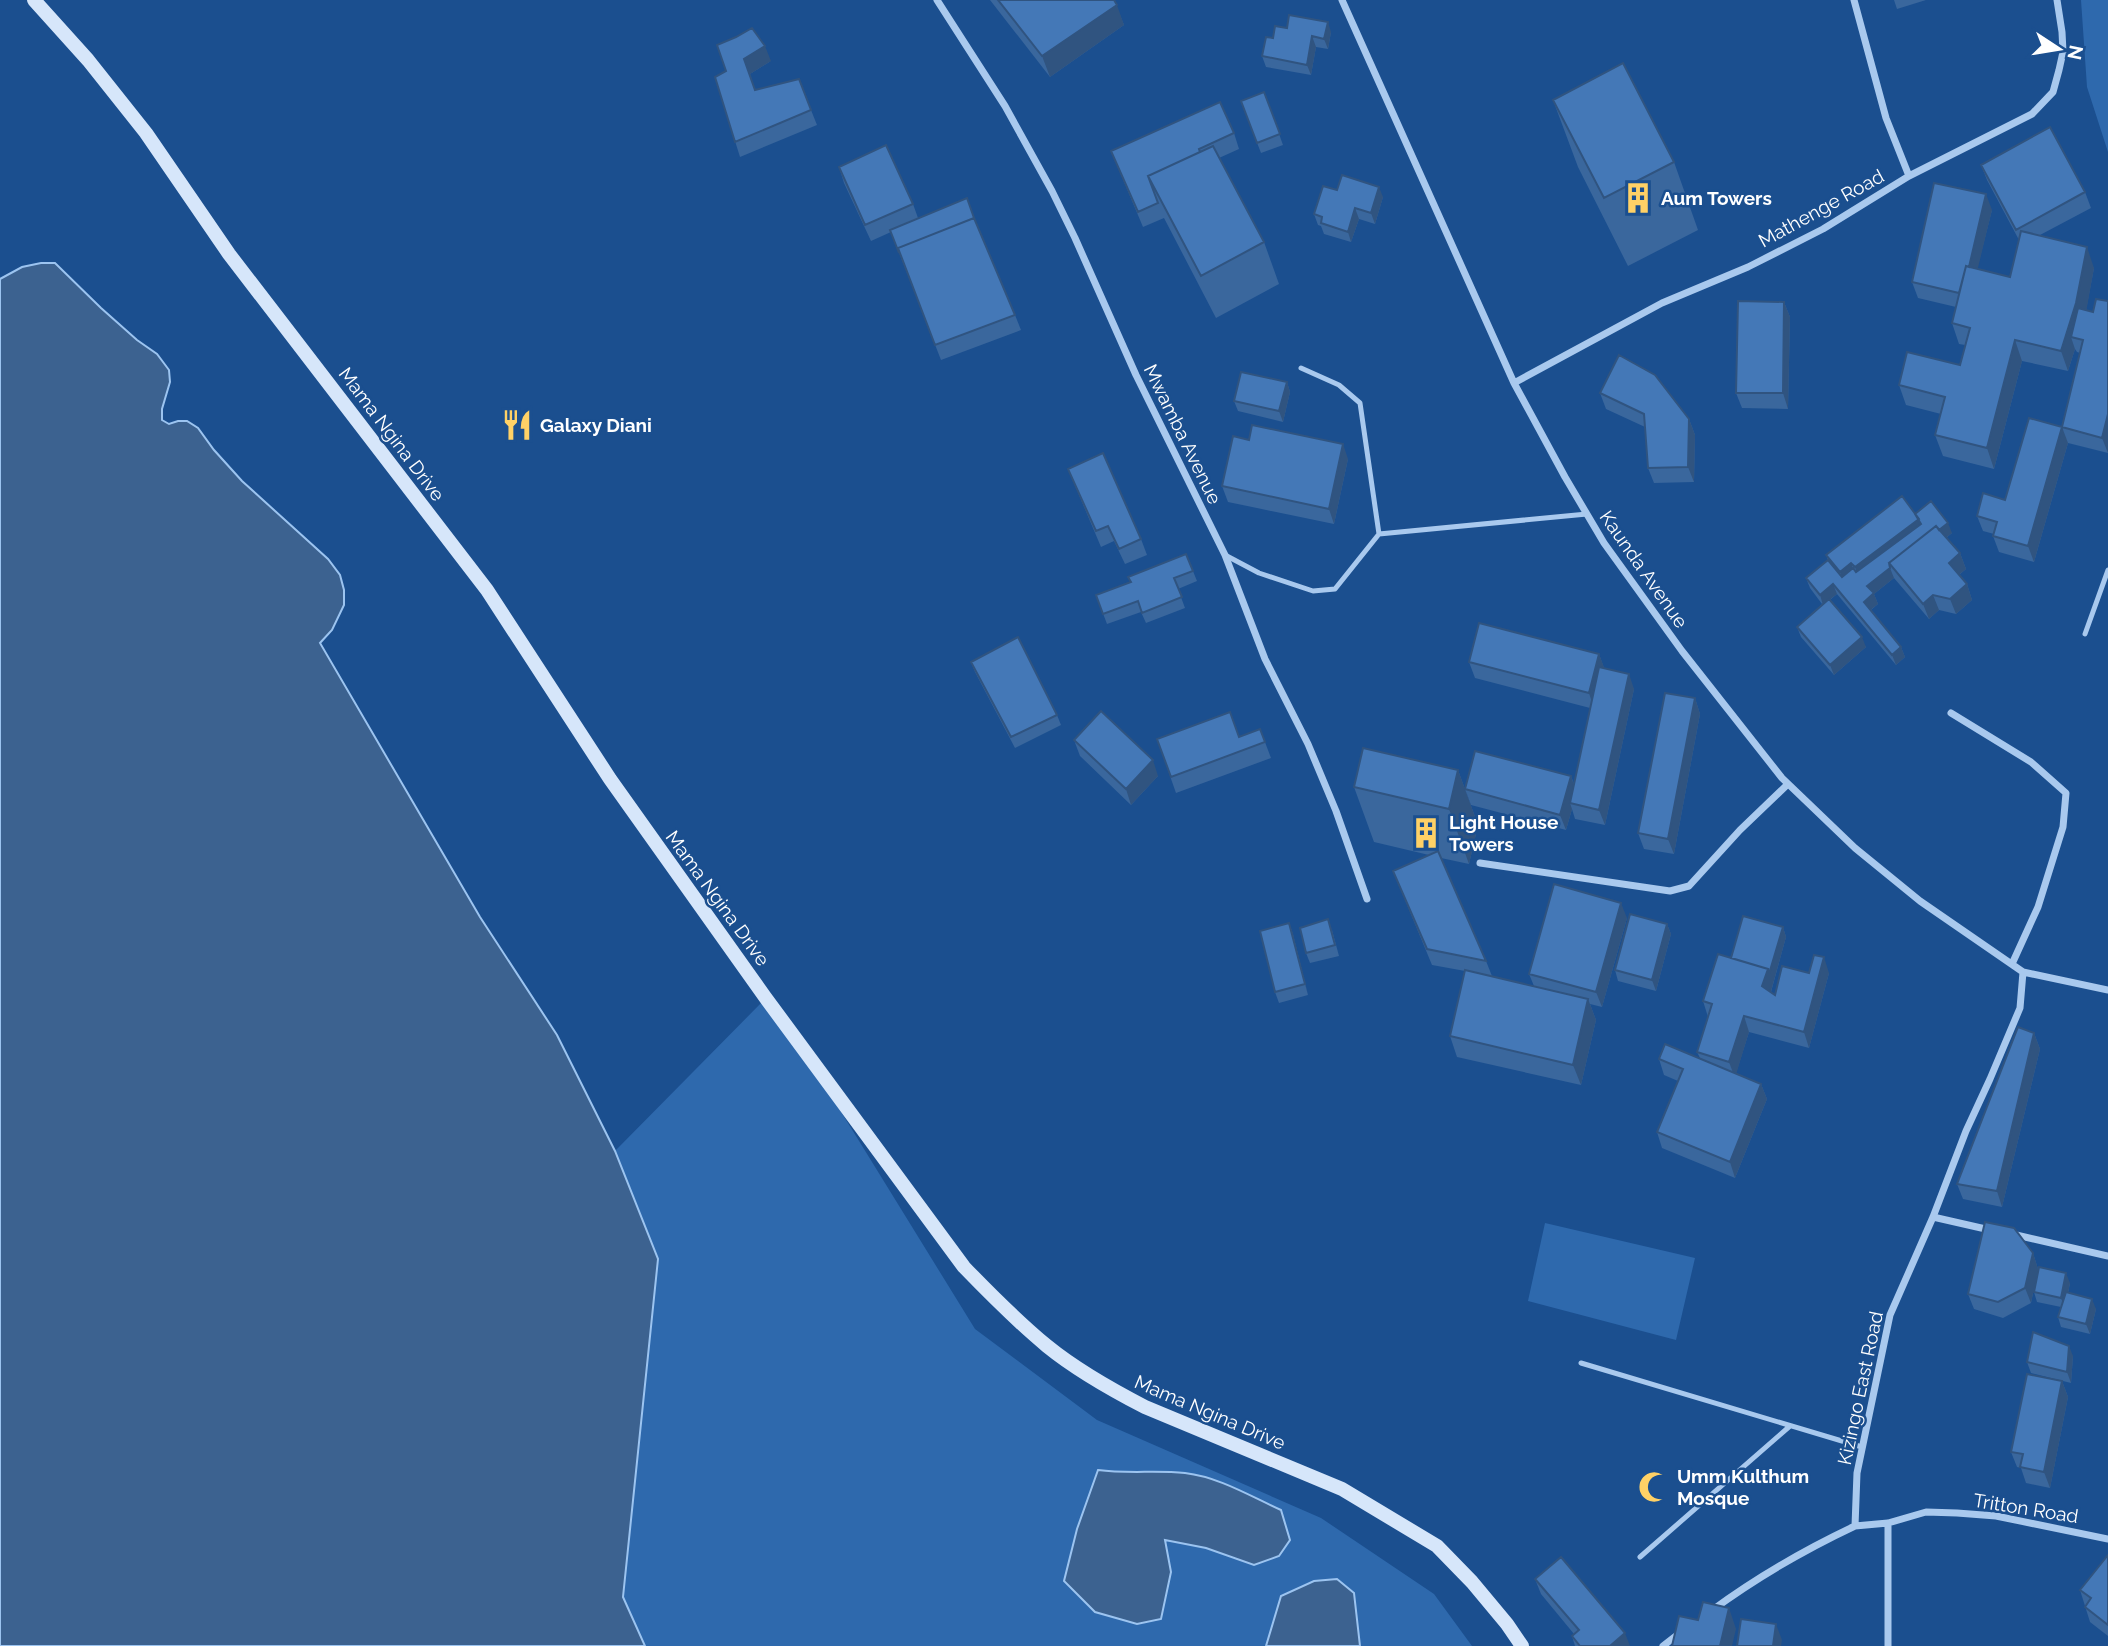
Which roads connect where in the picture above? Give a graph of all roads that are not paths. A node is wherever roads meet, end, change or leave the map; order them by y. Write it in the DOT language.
graph roads {
  1 [pos="34,0"];
  2 [pos="937,0"];
  3 [pos="1342,0"];
  4 [pos="1854,0"];
  5 [pos="2057,0"];
  6 [pos="1909,176"];
  7 [pos="1301,368"];
  8 [pos="1514,383"];
  9 [pos="1587,514"];
  10 [pos="1379,534"];
  11 [pos="1225,555"];
  12 [pos="2108,570"];
  13 [pos="2085,634"];
  14 [pos="1951,713"];
  15 [pos="1788,784"];
  16 [pos="1480,863"];
  17 [pos="1367,899"];
  18 [pos="2012,964"];
  19 [pos="2023,972"];
  20 [pos="2108,990"];
  21 [pos="1933,1217"];
  22 [pos="2108,1256"];
  23 [pos="1581,1363"];
  24 [pos="1790,1426"];
  25 [pos="1862,1447"];
  26 [pos="1888,1523"];
  27 [pos="1855,1526"];
  28 [pos="2108,1539"];
  29 [pos="1640,1557"];
  30 [pos="1704,1616"];
  31 [pos="1686,1629"];
  32 [pos="1522,1646"];
  33 [pos="1663,1646"];
  34 [pos="1888,1646"];
  1 -- 32 [label="street, Mama Ngina Drive"];
  2 -- 11 [label="street, Mwamba Avenue"];
  3 -- 8 [label="street, Kaunda Avenue"];
  4 -- 6 [label="street"];
  5 -- 6 [label="street, Mathenge Road"];
  6 -- 8 [label="street, Mathenge Road"];
  7 -- 10 [label="lane"];
  8 -- 9 [label="street, Kaunda Avenue"];
  9 -- 10 [label="lane"];
  9 -- 15 [label="street, Kaunda Avenue"];
  10 -- 11 [label="lane"];
  11 -- 17 [label="street, Mwamba Avenue"];
  12 -- 13 [label="lane"];
  14 -- 18 [label="street"];
  15 -- 16 [label="street"];
  15 -- 18 [label="street, Kaunda Avenue"];
  18 -- 19 [label="street, Kaunda Avenue"];
  19 -- 20 [label="street, Kaunda Avenue"];
  19 -- 21 [label="street, Kizingo East Road"];
  21 -- 22 [label="street"];
  21 -- 25 [label="street, Kizingo East Road"];
  23 -- 24 [label="lane"];
  24 -- 25 [label="lane"];
  24 -- 29 [label="lane"];
  25 -- 27 [label="street, Kizingo East Road"];
  26 -- 27 [label="street, Tritton Road"];
  26 -- 28 [label="street, Tritton Road"];
  26 -- 34 [label="street"];
  27 -- 30 [label="street"];
  31 -- 33 [label="street"];
}
